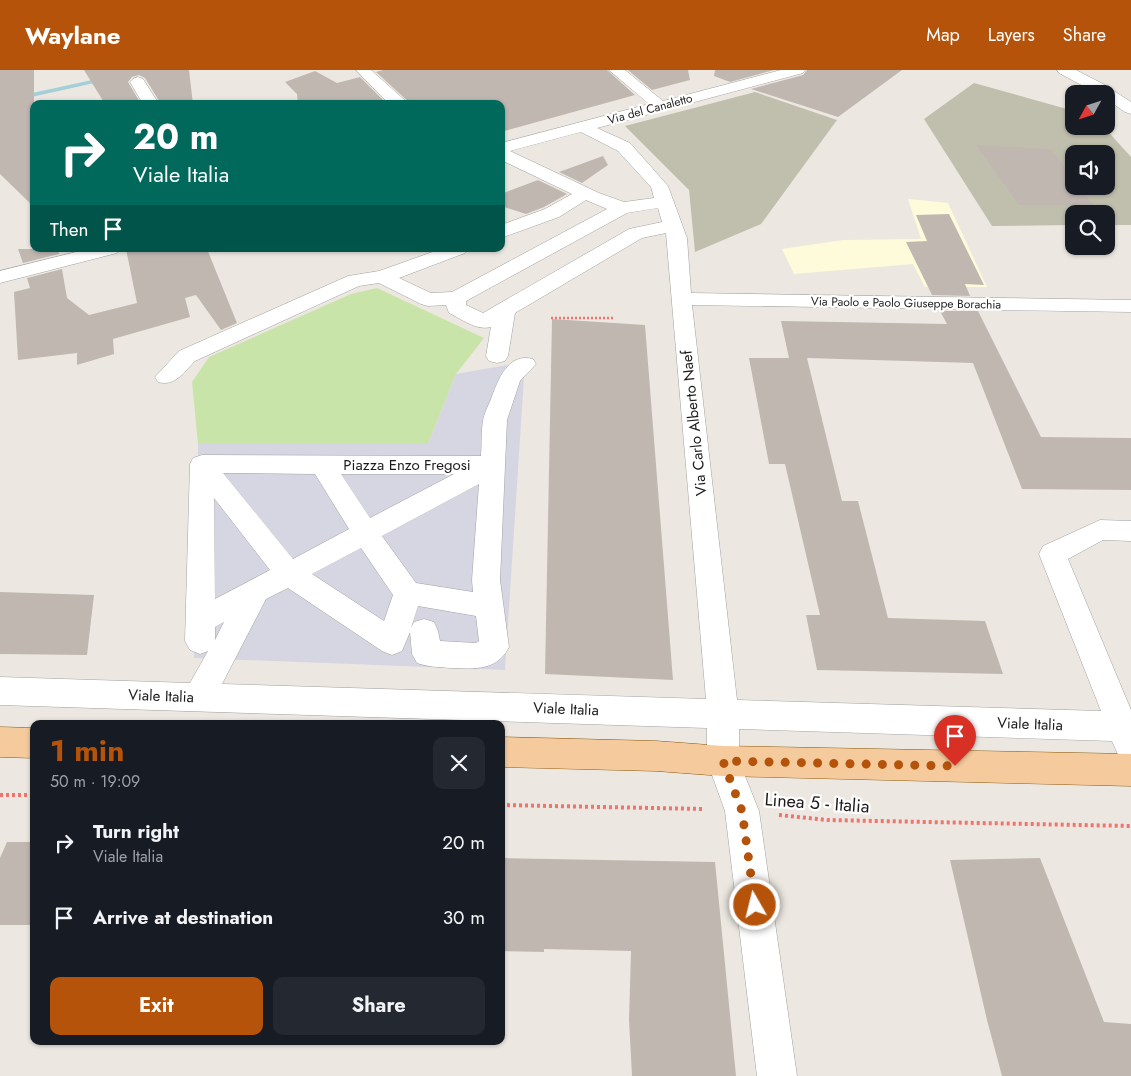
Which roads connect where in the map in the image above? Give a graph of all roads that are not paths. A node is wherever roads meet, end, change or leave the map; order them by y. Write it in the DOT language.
graph roads {
  1 [pos="363,70"];
  2 [pos="616,70"];
  3 [pos="798,70"];
  4 [pos="1064,70"];
  5 [pos="138,82"];
  6 [pos="149,100"];
  7 [pos="397,100"];
  8 [pos="660,106"];
  9 [pos="1131,109"];
  10 [pos="583,127"];
  11 [pos="505,147"];
  12 [pos="505,155"];
  13 [pos="585,193"];
  14 [pos="665,202"];
  15 [pos="622,208"];
  16 [pos="673,226"];
  17 [pos="505,231"];
  18 [pos="98,252"];
  19 [pos="450,252"];
  20 [pos="0,277"];
  21 [pos="382,277"];
  22 [pos="456,298"];
  23 [pos="681,299"];
  24 [pos="1131,306"];
  25 [pos="505,310"];
  26 [pos="496,356"];
  27 [pos="525,364"];
  28 [pos="166,377"];
  29 [pos="202,464"];
  30 [pos="322,464"];
  31 [pos="492,465"];
  32 [pos="1131,531"];
  33 [pos="365,533"];
  34 [pos="288,574"];
  35 [pos="256,591"];
  36 [pos="408,592"];
  37 [pos="489,606"];
  38 [pos="414,637"];
  39 [pos="0,691"];
  40 [pos="199,697"];
  41 [pos="723,714"];
  42 [pos="1128,734"];
  43 [pos="0,742"];
  44 [pos="30,743"];
  45 [pos="505,752"];
  46 [pos="723,761"];
  47 [pos="1131,770"];
  48 [pos="778,1076"];
  1 -- 7 [label="street"];
  2 -- 8 [label="street"];
  3 -- 8 [label="street, Via del Canaletto"];
  4 -- 9 [label="street"];
  5 -- 6 [label="street"];
  8 -- 10 [label="street, Via del Canaletto"];
  10 -- 11 [label="street, Via del Canaletto"];
  10 -- 14 [label="street, Via Carlo Alberto Naef"];
  12 -- 13 [label="street"];
  13 -- 15 [label="street"];
  13 -- 17 [label="street"];
  14 -- 15 [label="street"];
  14 -- 16 [label="street, Via Carlo Alberto Naef"];
  15 -- 22 [label="street"];
  16 -- 23 [label="street, Via Carlo Alberto Naef"];
  16 -- 25 [label="street"];
  18 -- 20 [label="street"];
  19 -- 21 [label="street"];
  21 -- 22 [label="street"];
  21 -- 28 [label="street"];
  22 -- 25 [label="street"];
  23 -- 24 [label="street, Via Paolo e Paolo Giuseppe Borachia"];
  23 -- 41 [label="street, Via Carlo Alberto Naef"];
  25 -- 26 [label="street"];
  27 -- 31 [label="street, Piazza Enzo Fregosi"];
  29 -- 30 [label="street, Piazza Enzo Fregosi"];
  29 -- 34 [label="street"];
  29 -- 35 [label="street, Piazza Enzo Fregosi"];
  30 -- 31 [label="street, Piazza Enzo Fregosi"];
  30 -- 33 [label="street, Piazza Enzo Fregosi"];
  31 -- 33 [label="street, Piazza Enzo Fregosi"];
  31 -- 37 [label="street, Piazza Enzo Fregosi"];
  32 -- 42 [label="street"];
  33 -- 34 [label="street, Piazza Enzo Fregosi"];
  33 -- 36 [label="street, Piazza Enzo Fregosi"];
  34 -- 35 [label="street, Piazza Enzo Fregosi"];
  34 -- 38 [label="street"];
  35 -- 40 [label="street"];
  36 -- 37 [label="street"];
  36 -- 38 [label="street"];
  37 -- 38 [label="street, Piazza Enzo Fregosi"];
  39 -- 40 [label="street, Viale Italia"];
  40 -- 41 [label="street, Viale Italia"];
  41 -- 42 [label="street, Viale Italia"];
  41 -- 46 [label="street, Via Carlo Alberto Naef"];
  43 -- 44 [label="main road"];
  45 -- 46 [label="main road"];
  46 -- 47 [label="main road"];
  46 -- 48 [label="street"];
}
